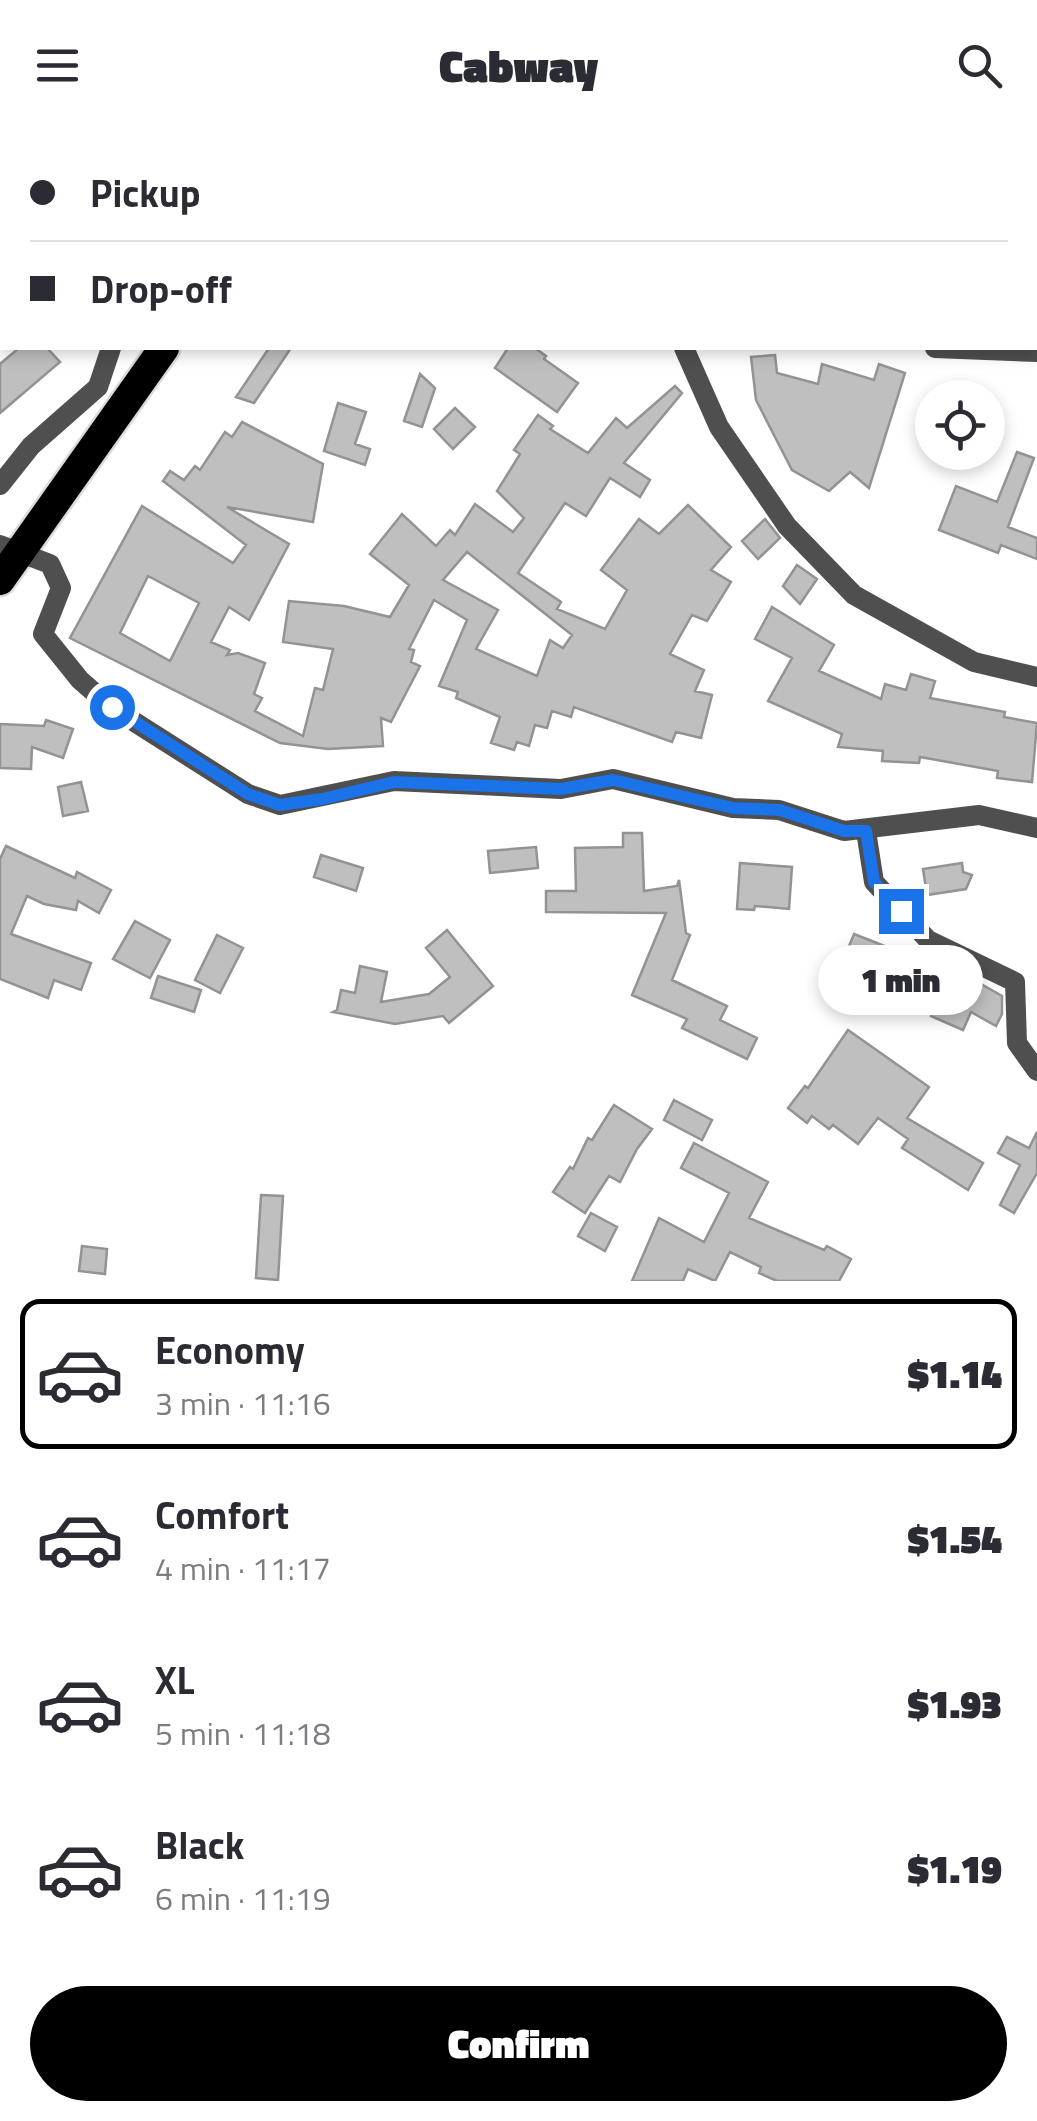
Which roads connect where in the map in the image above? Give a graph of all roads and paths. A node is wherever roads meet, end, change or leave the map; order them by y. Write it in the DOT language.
graph roads {
  1 [pos="110,350"];
  2 [pos="162,350"];
  3 [pos="685,350"];
  4 [pos="986,350"];
  5 [pos="1037,352"];
  6 [pos="0,485"];
  7 [pos="9,549"];
  8 [pos="0,580"];
  9 [pos="1037,677"];
  10 [pos="1037,828"];
  11 [pos="866,831"];
  12 [pos="1037,1071"];
  1 -- 6 [label="street"];
  2 -- 7 [label="highway"];
  3 -- 9 [label="street"];
  4 -- 5 [label="street"];
  7 -- 8 [label="highway"];
  7 -- 11 [label="street"];
  10 -- 11 [label="street"];
  11 -- 12 [label="street"];
}
